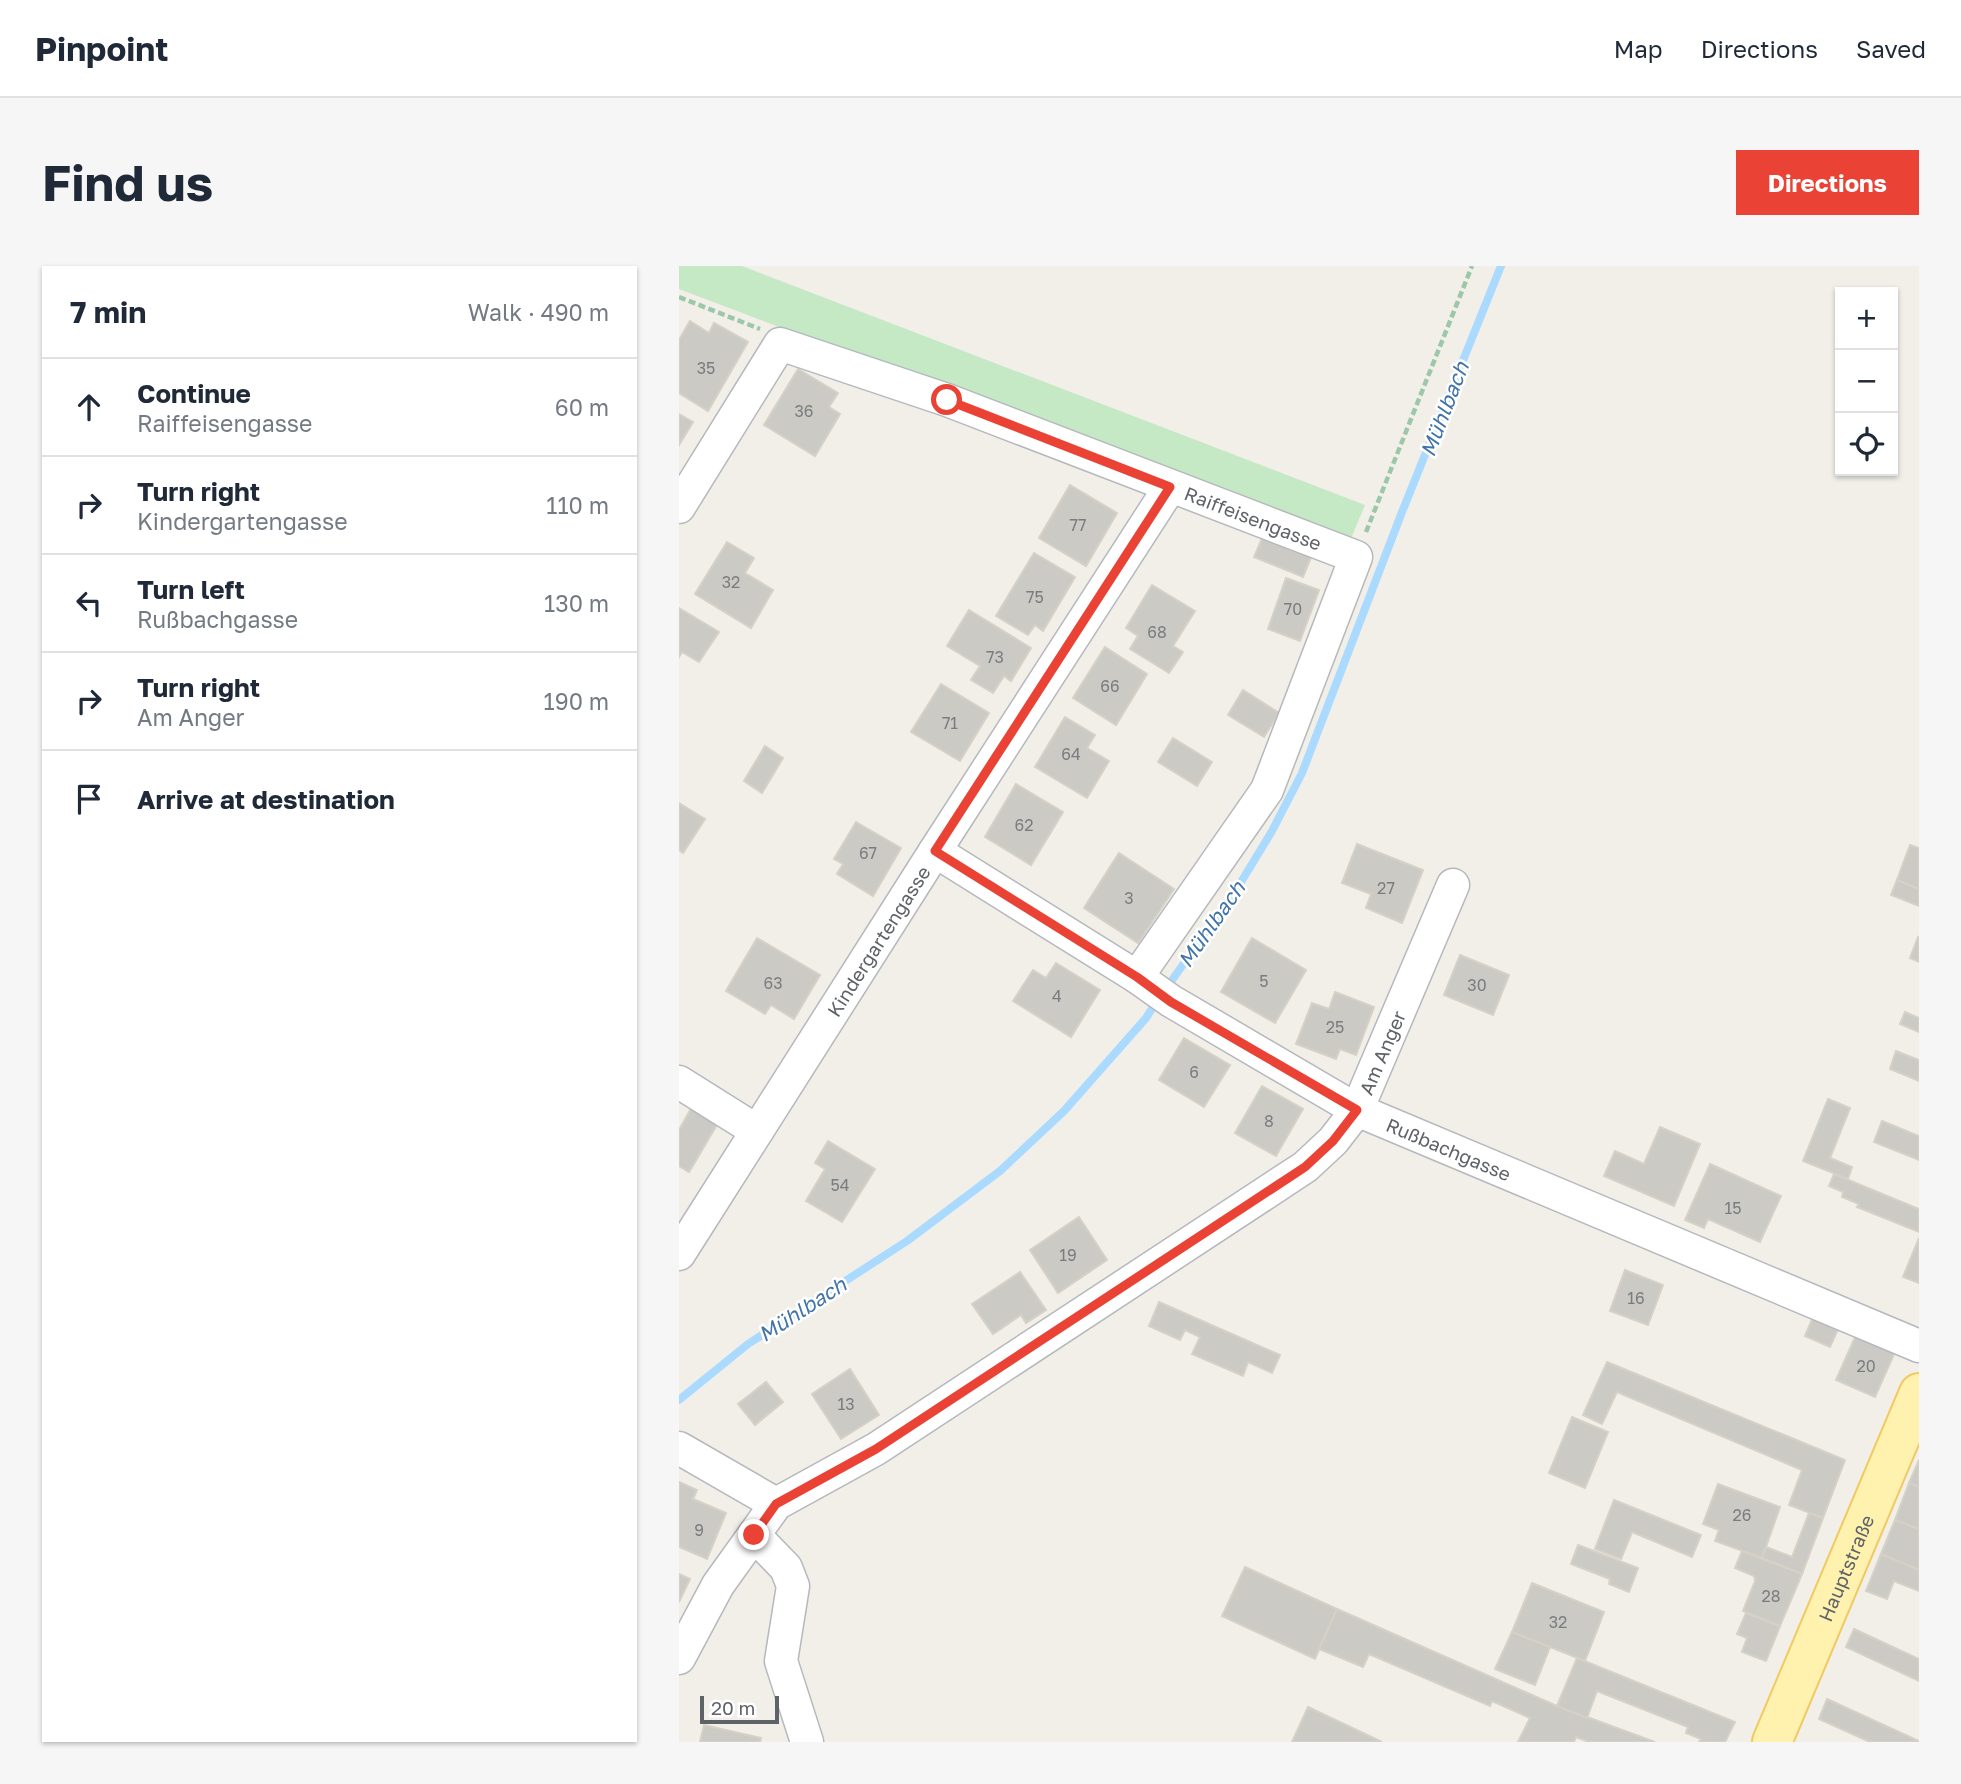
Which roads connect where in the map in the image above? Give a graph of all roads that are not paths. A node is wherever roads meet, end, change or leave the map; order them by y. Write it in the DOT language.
graph roads {
  1 [pos="1170,487"];
  2 [pos="679,507"];
  3 [pos="935,851"];
  4 [pos="1453,885"];
  5 [pos="1140,980"];
  6 [pos="679,1082"];
  7 [pos="1357,1110"];
  8 [pos="757,1131"];
  9 [pos="679,1254"];
  10 [pos="1919,1346"];
  11 [pos="1919,1394"];
  12 [pos="679,1448"];
  13 [pos="776,1504"];
  14 [pos="754,1535"];
  15 [pos="679,1658"];
  16 [pos="807,1742"];
  17 [pos="1772,1742"];
  1 -- 2 [label="street, Raiffeisengasse"];
  1 -- 3 [label="street, Kindergartengasse"];
  1 -- 5 [label="street, Raiffeisengasse"];
  3 -- 5 [label="street, Rußbachgasse"];
  3 -- 8 [label="street, Kindergartengasse"];
  4 -- 7 [label="street, Am Anger"];
  5 -- 7 [label="street, Rußbachgasse"];
  6 -- 8 [label="street"];
  7 -- 10 [label="street, Rußbachgasse"];
  7 -- 13 [label="street, Am Anger"];
  8 -- 9 [label="street, Kindergartengasse"];
  11 -- 17 [label="main road, Hauptstraße"];
  12 -- 13 [label="street"];
  13 -- 14 [label="street, Am Anger"];
  14 -- 15 [label="street, Am Anger"];
  14 -- 16 [label="street"];
}
